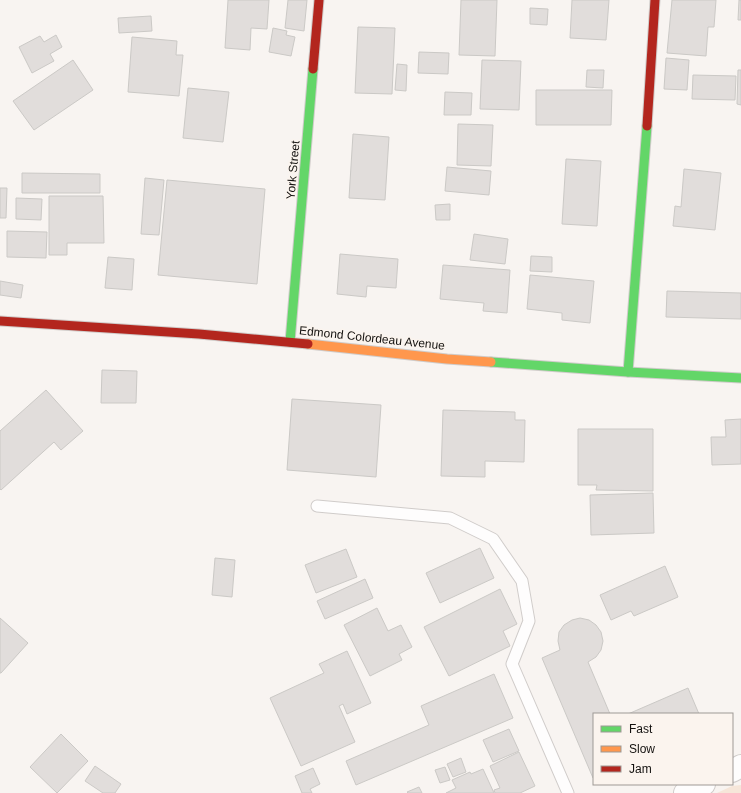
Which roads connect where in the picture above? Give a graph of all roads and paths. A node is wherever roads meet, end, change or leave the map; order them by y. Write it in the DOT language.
graph roads {
  1 [pos="320,0"];
  2 [pos="655,0"];
  3 [pos="0,321"];
  4 [pos="290,342"];
  5 [pos="628,372"];
  6 [pos="741,378"];
  7 [pos="317,506"];
  8 [pos="702,785"];
  9 [pos="568,793"];
  10 [pos="685,793"];
  1 -- 4 [label="street, York Street"];
  2 -- 5 [label="street"];
  3 -- 4 [label="street, Edmond Colordeau Avenue"];
  4 -- 5 [label="street, Edmond Colordeau Avenue"];
  5 -- 6 [label="street, Edmond Colordeau Avenue"];
  7 -- 9 [label="lane"];
  8 -- 10 [label="street"];
}
